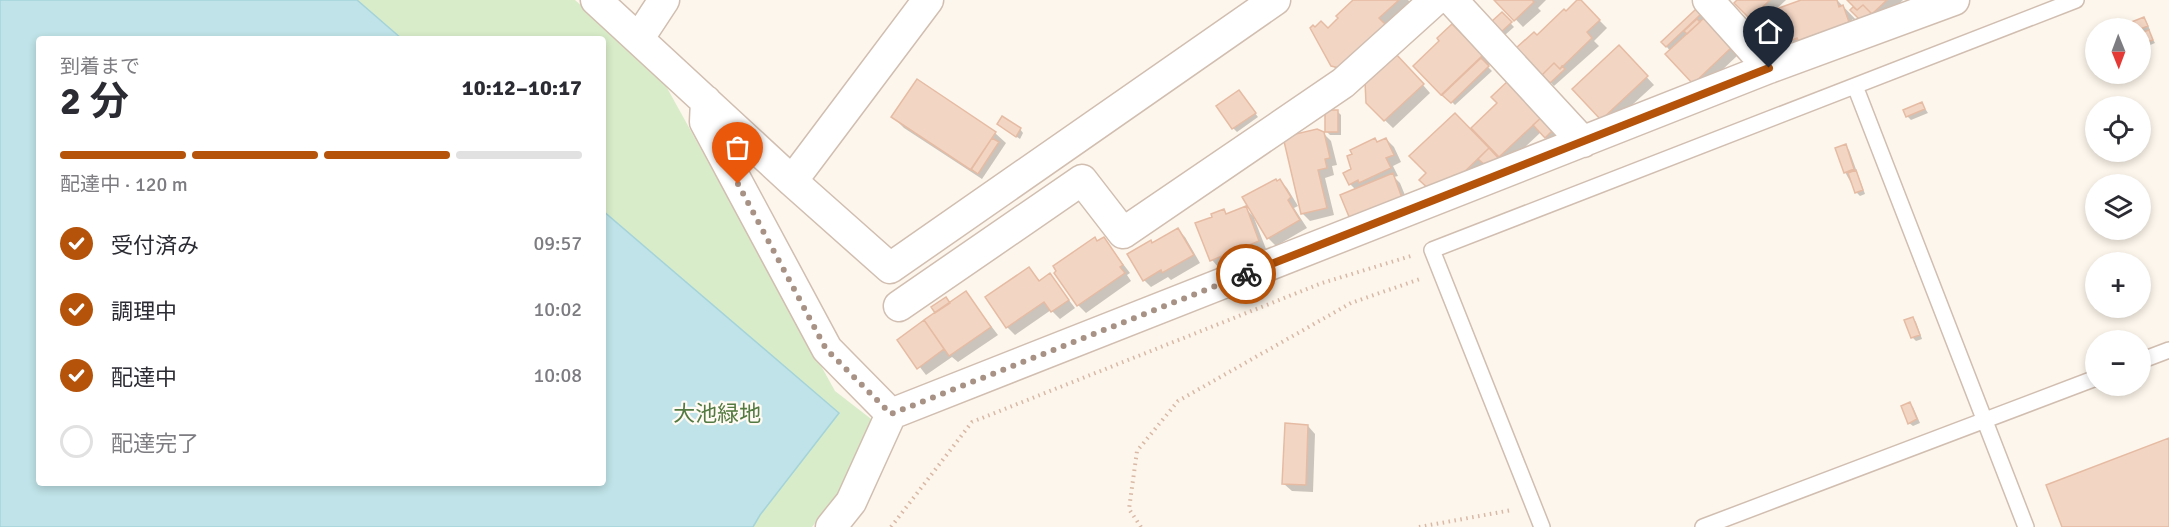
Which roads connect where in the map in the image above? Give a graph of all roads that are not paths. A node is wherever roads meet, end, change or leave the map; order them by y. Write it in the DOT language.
graph roads {
  1 [pos="596,0"];
  2 [pos="664,0"];
  3 [pos="928,0"];
  4 [pos="1275,0"];
  5 [pos="1435,0"];
  6 [pos="1452,0"];
  7 [pos="1708,0"];
  8 [pos="1954,0"];
  9 [pos="2076,0"];
  10 [pos="639,38"];
  11 [pos="1769,68"];
  12 [pos="1855,86"];
  13 [pos="706,101"];
  14 [pos="1583,142"];
  15 [pos="792,181"];
  16 [pos="899,306"];
  17 [pos="2169,350"];
  18 [pos="2151,357"];
  19 [pos="2085,382"];
  20 [pos="891,414"];
  21 [pos="1984,420"];
  22 [pos="831,527"];
  23 [pos="1542,527"];
  24 [pos="1703,527"];
  25 [pos="2026,527"];
  1 -- 10 [label="street"];
  2 -- 10 [label="street"];
  3 -- 15 [label="street"];
  4 -- 15 [label="street"];
  5 -- 16 [label="street"];
  6 -- 14 [label="street"];
  7 -- 11 [label="street"];
  8 -- 11 [label="street"];
  9 -- 12 [label="lane"];
  10 -- 13 [label="street"];
  11 -- 14 [label="street"];
  12 -- 21 [label="lane"];
  12 -- 23 [label="lane"];
  13 -- 15 [label="street"];
  13 -- 20 [label="street"];
  14 -- 20 [label="street"];
  17 -- 18 [label="lane"];
  19 -- 21 [label="lane"];
  20 -- 22 [label="street"];
  21 -- 24 [label="lane"];
  21 -- 25 [label="lane"];
}
